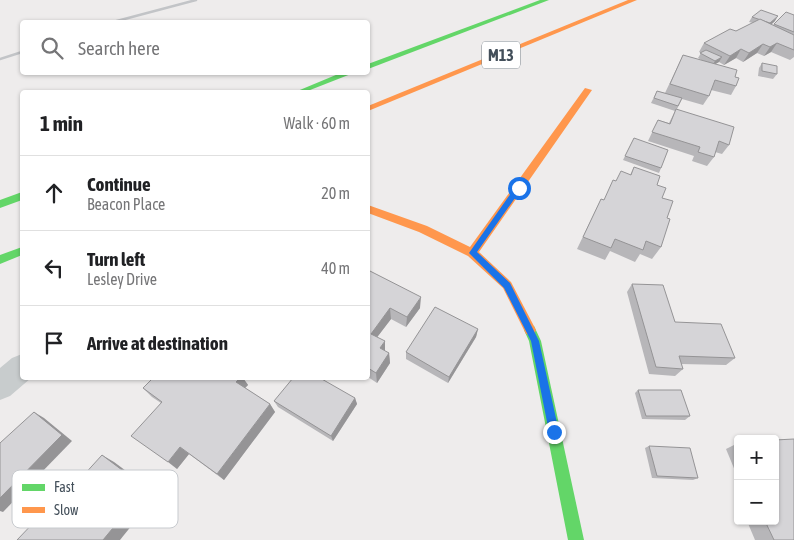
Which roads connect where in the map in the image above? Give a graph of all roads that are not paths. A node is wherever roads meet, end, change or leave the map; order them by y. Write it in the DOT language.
graph roads {
  1 [pos="546,0"];
  2 [pos="634,0"];
  3 [pos="370,66"];
  4 [pos="344,75"];
  5 [pos="304,90"];
  6 [pos="588,90"];
  7 [pos="370,108"];
  8 [pos="20,197"];
  9 [pos="0,204"];
  10 [pos="370,211"];
  11 [pos="20,252"];
  12 [pos="472,253"];
  13 [pos="0,260"];
  14 [pos="20,368"];
  15 [pos="0,386"];
  16 [pos="576,540"];
  1 -- 3 [label="main road, M13"];
  2 -- 7 [label="main road, M13"];
  4 -- 5 [label="main road"];
  6 -- 12 [label="main road"];
  8 -- 9 [label="main road"];
  10 -- 12 [label="main road"];
  11 -- 13 [label="main road"];
  12 -- 16 [label="main road"];
  14 -- 15 [label="street"];
}
